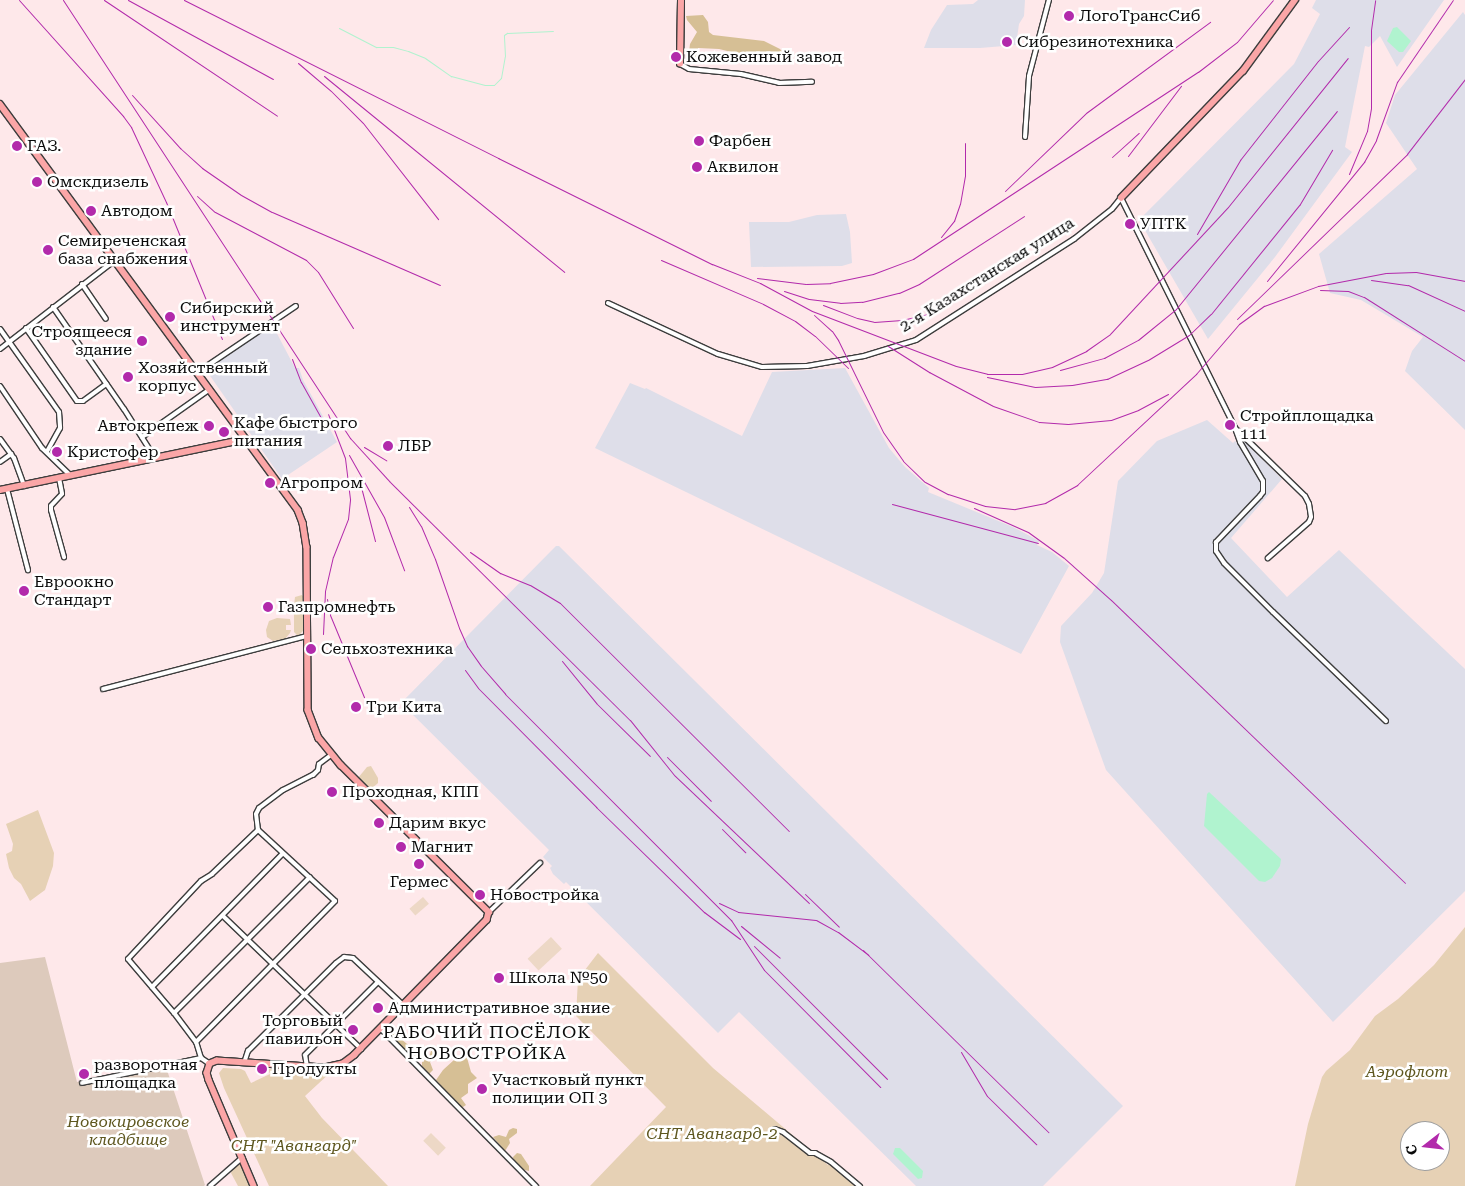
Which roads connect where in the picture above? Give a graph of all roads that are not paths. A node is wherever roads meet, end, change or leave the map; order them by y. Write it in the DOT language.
graph roads {
  1 [pos="681,0"];
  2 [pos="1049,0"];
  3 [pos="1295,0"];
  4 [pos="680,64"];
  5 [pos="812,82"];
  6 [pos="0,104"];
  7 [pos="1025,137"];
  8 [pos="1121,198"];
  9 [pos="115,260"];
  10 [pos="82,284"];
  11 [pos="608,304"];
  12 [pos="296,306"];
  13 [pos="53,307"];
  14 [pos="106,318"];
  15 [pos="26,328"];
  16 [pos="0,329"];
  17 [pos="10,343"];
  18 [pos="0,349"];
  19 [pos="198,372"];
  20 [pos="106,384"];
  21 [pos="0,386"];
  22 [pos="210,389"];
  23 [pos="1235,428"];
  24 [pos="142,437"];
  25 [pos="0,439"];
  26 [pos="246,439"];
  27 [pos="46,452"];
  28 [pos="11,454"];
  29 [pos="155,458"];
  30 [pos="0,462"];
  31 [pos="71,476"];
  32 [pos="59,478"];
  33 [pos="24,486"];
  34 [pos="7,489"];
  35 [pos="0,490"];
  36 [pos="64,557"];
  37 [pos="1268,558"];
  38 [pos="28,570"];
  39 [pos="306,636"];
  40 [pos="103,689"];
  41 [pos="1386,721"];
  42 [pos="331,755"];
  43 [pos="258,830"];
  44 [pos="283,853"];
  45 [pos="540,863"];
  46 [pos="310,877"];
  47 [pos="489,912"];
  48 [pos="223,916"];
  49 [pos="247,940"];
  50 [pos="272,964"];
  51 [pos="378,982"];
  52 [pos="152,987"];
  53 [pos="303,995"];
  54 [pos="404,1005"];
  55 [pos="174,1013"];
  56 [pos="335,1026"];
  57 [pos="380,1029"];
  58 [pos="196,1042"];
  59 [pos="361,1049"];
  60 [pos="202,1058"];
  61 [pos="244,1063"];
  62 [pos="210,1064"];
  63 [pos="307,1067"];
  64 [pos="82,1083"];
  65 [pos="775,1129"];
  66 [pos="242,1158"];
  67 [pos="210,1186"];
  68 [pos="254,1186"];
  69 [pos="536,1186"];
  70 [pos="860,1186"];
  1 -- 4 [label="street"];
  2 -- 7 [label="street"];
  3 -- 8 [label="street, 2-я Казахстанская улица"];
  4 -- 5 [label="street"];
  6 -- 9 [label="street"];
  8 -- 11 [label="street, 2-я Казахстанская улица"];
  8 -- 23 [label="street"];
  9 -- 10 [label="street"];
  9 -- 19 [label="street"];
  10 -- 13 [label="street"];
  10 -- 14 [label="street"];
  12 -- 19 [label="street"];
  13 -- 15 [label="street"];
  13 -- 20 [label="street"];
  15 -- 17 [label="street"];
  15 -- 20 [label="street"];
  16 -- 17 [label="street"];
  17 -- 18 [label="street"];
  17 -- 27 [label="street"];
  19 -- 22 [label="street"];
  20 -- 24 [label="street"];
  21 -- 27 [label="street"];
  22 -- 24 [label="street"];
  22 -- 26 [label="street"];
  23 -- 37 [label="street"];
  23 -- 41 [label="street"];
  24 -- 29 [label="street"];
  25 -- 28 [label="street"];
  26 -- 29 [label="street"];
  26 -- 39 [label="street"];
  27 -- 31 [label="street"];
  28 -- 30 [label="street"];
  28 -- 33 [label="street"];
  29 -- 31 [label="street"];
  31 -- 32 [label="street"];
  32 -- 33 [label="street"];
  32 -- 36 [label="street"];
  33 -- 34 [label="street"];
  34 -- 35 [label="street"];
  34 -- 38 [label="street"];
  39 -- 40 [label="street"];
  39 -- 42 [label="street"];
  42 -- 43 [label="street"];
  42 -- 47 [label="street"];
  43 -- 44 [label="street"];
  43 -- 52 [label="street"];
  44 -- 46 [label="street"];
  44 -- 48 [label="street"];
  45 -- 47 [label="street"];
  46 -- 49 [label="street"];
  46 -- 50 [label="street"];
  47 -- 54 [label="street"];
  48 -- 49 [label="street"];
  48 -- 52 [label="street"];
  49 -- 50 [label="street"];
  49 -- 55 [label="street"];
  50 -- 53 [label="street"];
  50 -- 58 [label="street"];
  51 -- 53 [label="street"];
  51 -- 54 [label="street"];
  51 -- 56 [label="street"];
  52 -- 55 [label="street"];
  53 -- 56 [label="street"];
  53 -- 61 [label="street"];
  54 -- 57 [label="street"];
  55 -- 58 [label="street"];
  56 -- 59 [label="street"];
  56 -- 63 [label="street"];
  57 -- 59 [label="street"];
  57 -- 69 [label="street"];
  58 -- 60 [label="street"];
  59 -- 63 [label="street"];
  60 -- 62 [label="street"];
  60 -- 64 [label="street"];
  61 -- 62 [label="street"];
  61 -- 63 [label="street"];
  62 -- 66 [label="street"];
  65 -- 70 [label="street"];
  66 -- 67 [label="street"];
  66 -- 68 [label="street"];
}
